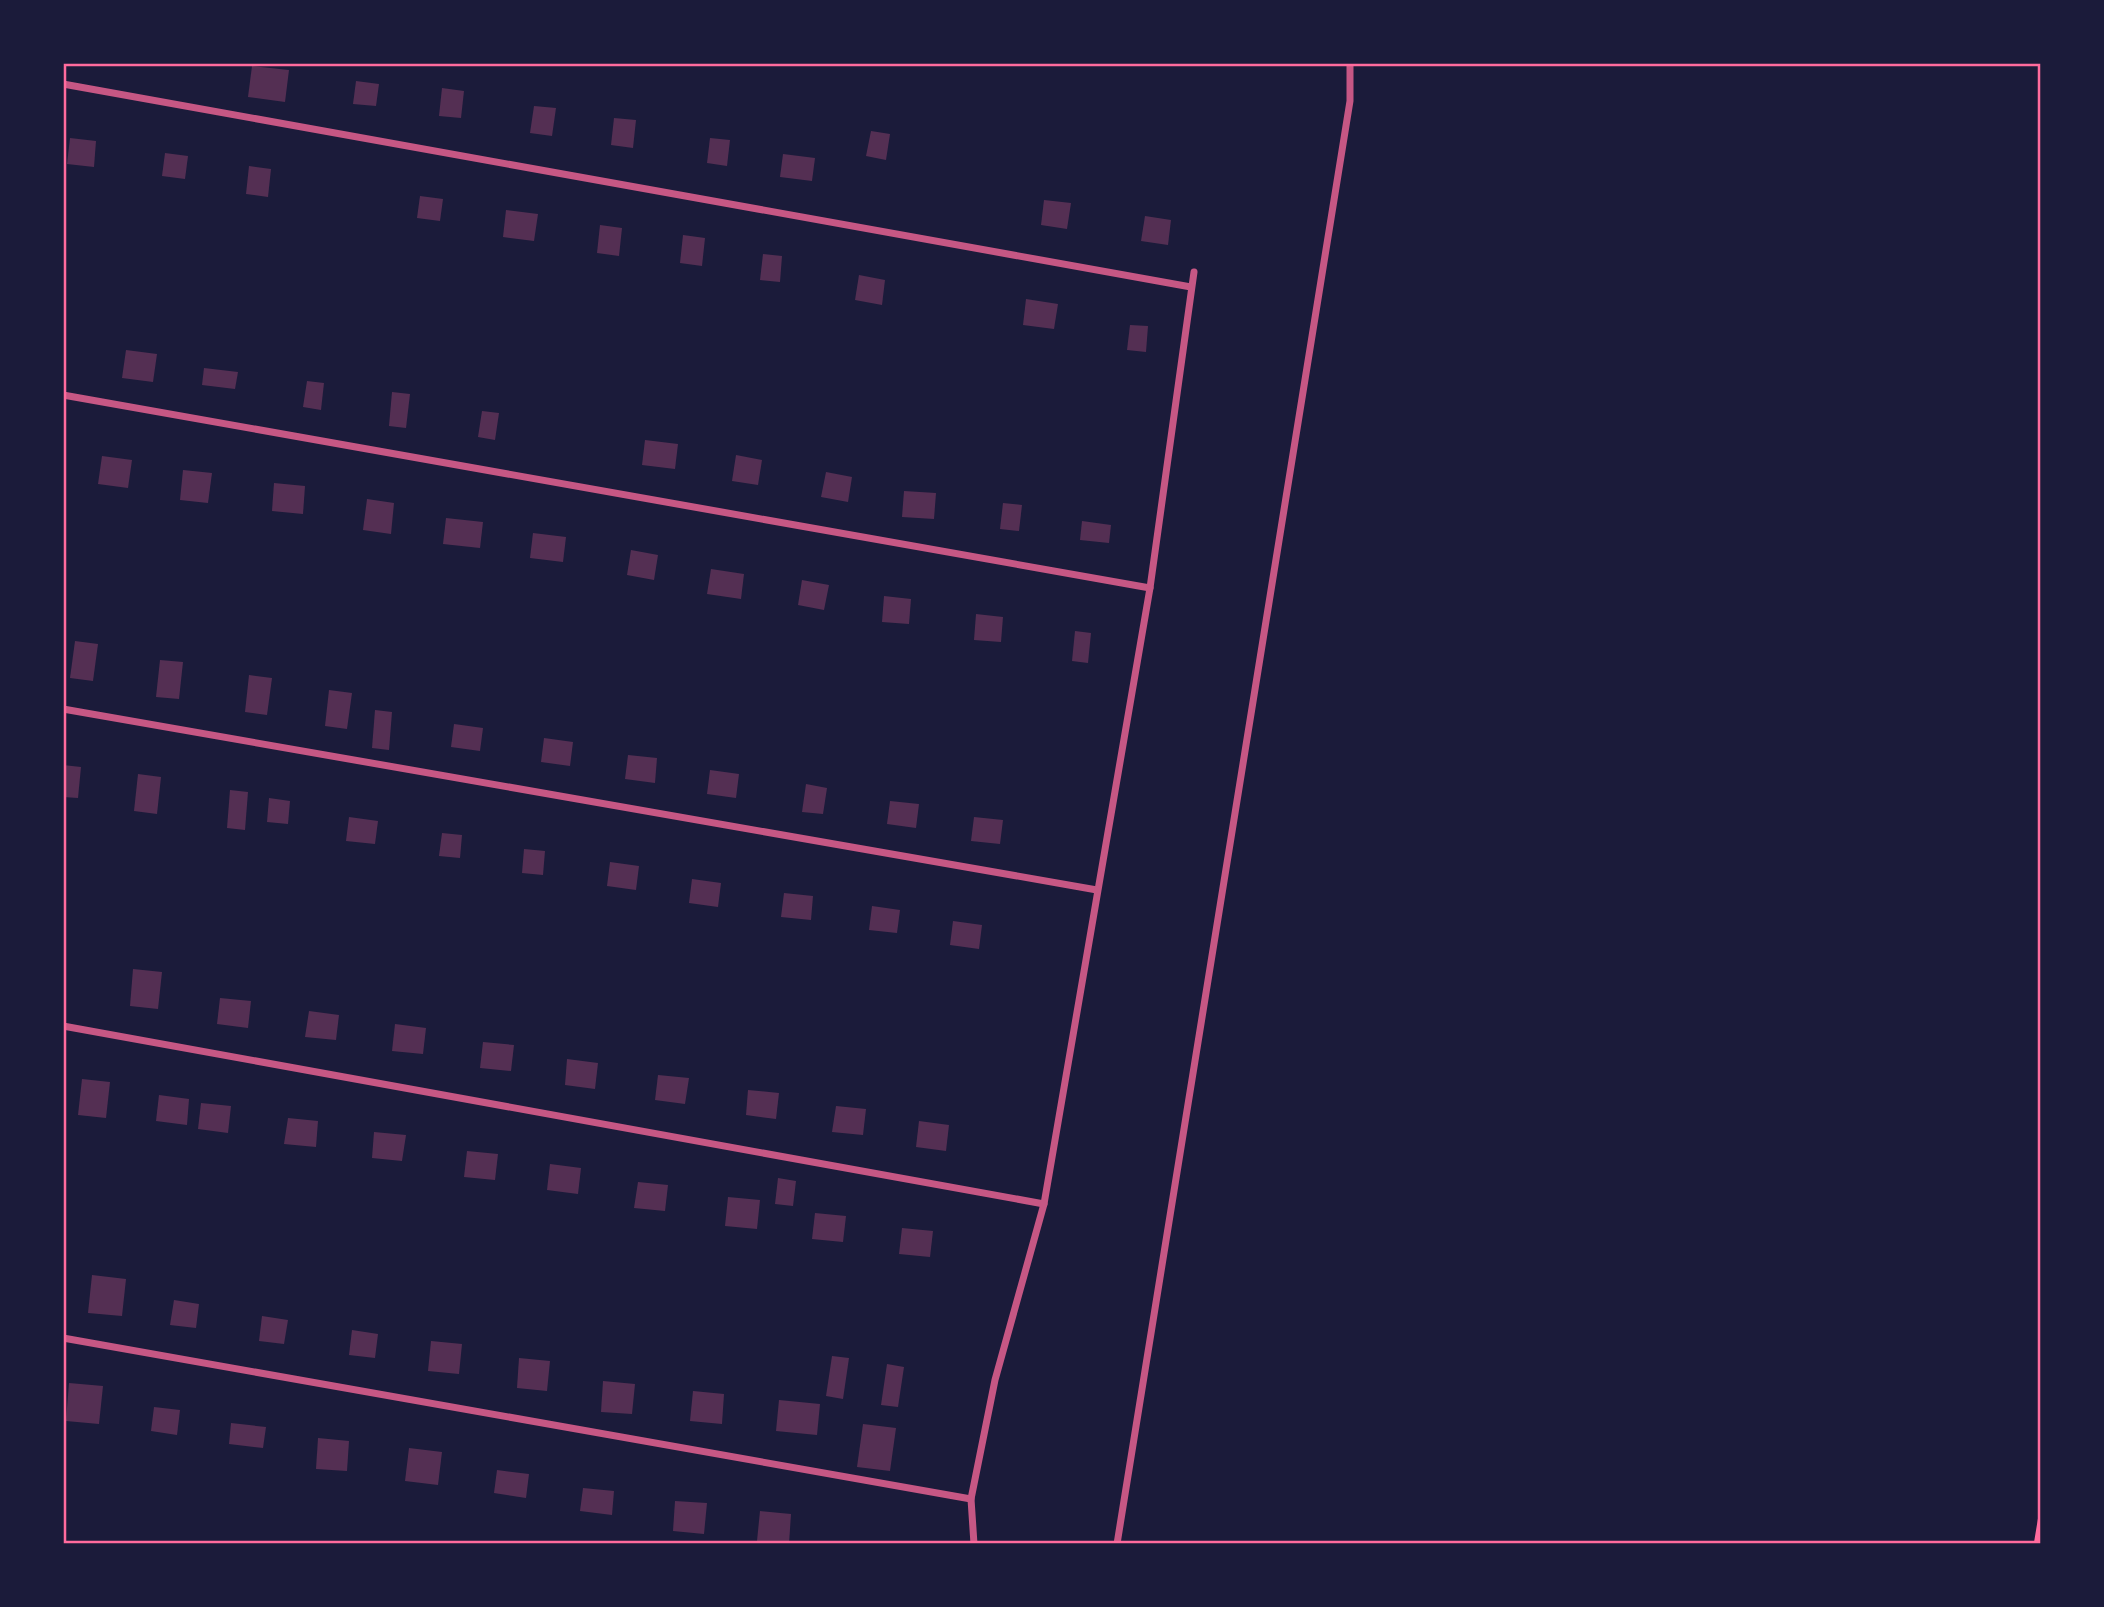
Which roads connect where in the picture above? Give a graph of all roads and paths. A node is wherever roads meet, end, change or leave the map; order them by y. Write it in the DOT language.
graph roads {
  1 [pos="1350,63"];
  2 [pos="63,84"];
  3 [pos="1194,272"];
  4 [pos="1191,287"];
  5 [pos="63,395"];
  6 [pos="1150,587"];
  7 [pos="63,709"];
  8 [pos="1097,890"];
  9 [pos="63,1026"];
  10 [pos="1044,1204"];
  11 [pos="63,1338"];
  12 [pos="971,1499"];
  13 [pos="2041,1514"];
  14 [pos="974,1544"];
  15 [pos="1117,1544"];
  16 [pos="2036,1544"];
  1 -- 15 [label="street"];
  2 -- 4 [label="street"];
  3 -- 4 [label="street"];
  4 -- 6 [label="street"];
  5 -- 6 [label="street"];
  6 -- 8 [label="street"];
  7 -- 8 [label="street"];
  8 -- 10 [label="street"];
  9 -- 10 [label="street"];
  10 -- 12 [label="street"];
  11 -- 12 [label="street"];
  12 -- 14 [label="street"];
  13 -- 16 [label="path"];
}
